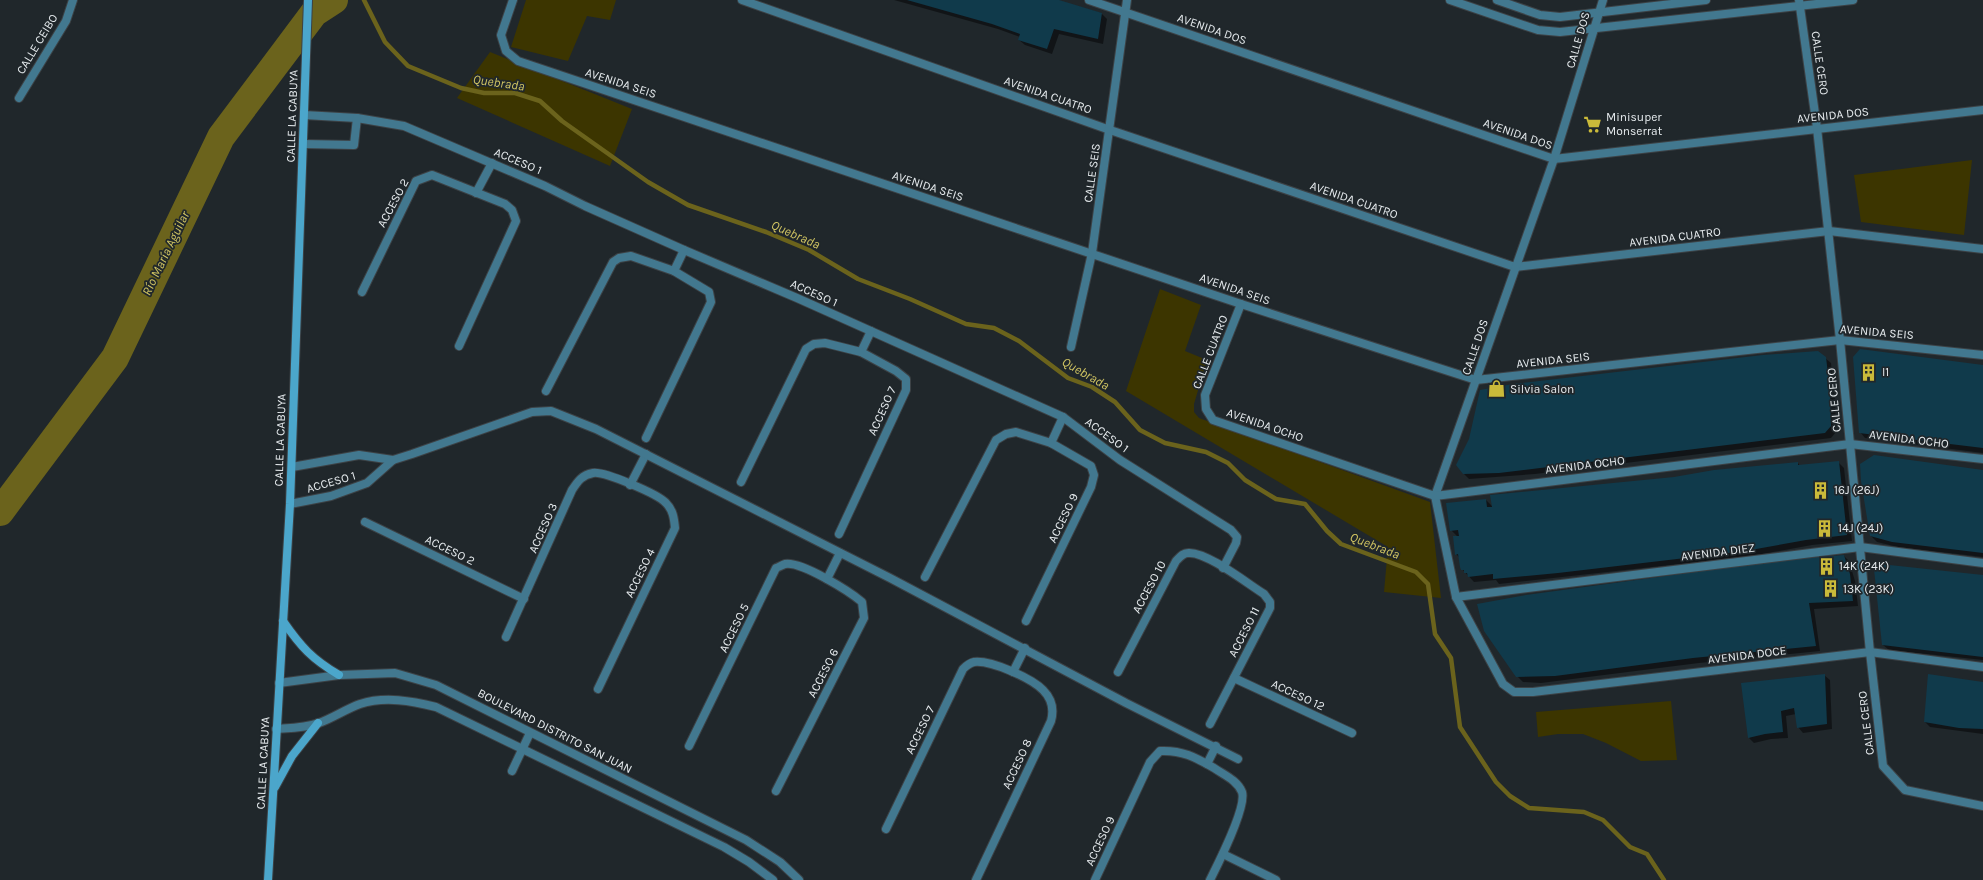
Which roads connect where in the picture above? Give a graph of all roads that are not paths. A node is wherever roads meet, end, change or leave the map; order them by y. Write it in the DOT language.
graph roads {
  1 [pos="73,0"];
  2 [pos="513,0"];
  3 [pos="742,0"];
  4 [pos="1089,0"];
  5 [pos="1127,0"];
  6 [pos="1450,0"];
  7 [pos="1497,0"];
  8 [pos="1603,0"];
  9 [pos="1706,0"];
  10 [pos="1853,0"];
  11 [pos="308,2"];
  12 [pos="1799,3"];
  13 [pos="1126,13"];
  14 [pos="1598,14"];
  15 [pos="1595,29"];
  16 [pos="19,98"];
  17 [pos="1983,110"];
  18 [pos="304,115"];
  19 [pos="357,118"];
  20 [pos="1818,128"];
  21 [pos="1110,130"];
  22 [pos="303,144"];
  23 [pos="1554,159"];
  24 [pos="492,163"];
  25 [pos="476,193"];
  26 [pos="1829,231"];
  27 [pos="1983,249"];
  28 [pos="684,250"];
  29 [pos="1092,253"];
  30 [pos="1515,267"];
  31 [pos="674,271"];
  32 [pos="362,292"];
  33 [pos="1242,304"];
  34 [pos="871,331"];
  35 [pos="1840,340"];
  36 [pos="459,346"];
  37 [pos="1071,347"];
  38 [pos="861,352"];
  39 [pos="1983,355"];
  40 [pos="1476,380"];
  41 [pos="546,391"];
  42 [pos="1206,409"];
  43 [pos="1063,417"];
  44 [pos="646,438"];
  45 [pos="1051,443"];
  46 [pos="1850,444"];
  47 [pos="646,454"];
  48 [pos="1983,459"];
  49 [pos="393,460"];
  50 [pos="292,467"];
  51 [pos="741,482"];
  52 [pos="630,485"];
  53 [pos="1435,496"];
  54 [pos="290,504"];
  55 [pos="365,522"];
  56 [pos="838,534"];
  57 [pos="1860,547"];
  58 [pos="840,553"];
  59 [pos="1983,563"];
  60 [pos="1223,568"];
  61 [pos="925,577"];
  62 [pos="827,579"];
  63 [pos="1456,597"];
  64 [pos="524,599"];
  65 [pos="283,621"];
  66 [pos="1026,621"];
  67 [pos="506,637"];
  68 [pos="1025,648"];
  69 [pos="1870,652"];
  70 [pos="1983,667"];
  71 [pos="1013,672"];
  72 [pos="1118,672"];
  73 [pos="340,675"];
  74 [pos="1234,678"];
  75 [pos="279,683"];
  76 [pos="598,689"];
  77 [pos="318,723"];
  78 [pos="1210,724"];
  79 [pos="276,729"];
  80 [pos="530,732"];
  81 [pos="1352,733"];
  82 [pos="689,746"];
  83 [pos="1216,746"];
  84 [pos="523,748"];
  85 [pos="1238,759"];
  86 [pos="1207,764"];
  87 [pos="512,771"];
  88 [pos="273,790"];
  89 [pos="776,791"];
  90 [pos="1983,806"];
  91 [pos="886,829"];
  92 [pos="1223,854"];
  93 [pos="268,880"];
  94 [pos="773,880"];
  95 [pos="799,880"];
  96 [pos="976,880"];
  97 [pos="1095,880"];
  98 [pos="1210,880"];
  99 [pos="1276,880"];
  1 -- 16 [label="street, CALLE CEIBO"];
  2 -- 29 [label="street, AVENIDA SEIS"];
  3 -- 21 [label="street, AVENIDA CUATRO"];
  4 -- 13 [label="street, AVENIDA DOS"];
  5 -- 13 [label="street, CALLE SEIS"];
  6 -- 15 [label="street"];
  7 -- 14 [label="street"];
  8 -- 14 [label="street, CALLE DOS"];
  9 -- 14 [label="street"];
  10 -- 12 [label="street"];
  11 -- 18 [label="street, CALLE LA CABUYA"];
  12 -- 15 [label="street"];
  12 -- 20 [label="street, CALLE CERO"];
  13 -- 21 [label="street, CALLE SEIS"];
  13 -- 23 [label="street, AVENIDA DOS"];
  14 -- 15 [label="street, CALLE DOS"];
  15 -- 23 [label="street, CALLE DOS"];
  17 -- 20 [label="street, AVENIDA DOS"];
  18 -- 19 [label="street, ACCESO 1"];
  18 -- 22 [label="street, CALLE LA CABUYA"];
  19 -- 22 [label="street"];
  19 -- 24 [label="street, ACCESO 1"];
  20 -- 23 [label="street, AVENIDA DOS"];
  20 -- 26 [label="street, CALLE CERO"];
  21 -- 29 [label="street, CALLE SEIS"];
  21 -- 30 [label="street, AVENIDA CUATRO"];
  22 -- 50 [label="street, CALLE LA CABUYA"];
  23 -- 30 [label="street, CALLE DOS"];
  24 -- 25 [label="street"];
  24 -- 28 [label="street, ACCESO 1"];
  25 -- 32 [label="street, ACCESO 2"];
  25 -- 36 [label="street"];
  26 -- 27 [label="street, AVENIDA CUATRO"];
  26 -- 30 [label="street, AVENIDA CUATRO"];
  26 -- 35 [label="street, CALLE CERO"];
  28 -- 31 [label="street"];
  28 -- 34 [label="street, ACCESO 1"];
  29 -- 33 [label="street, AVENIDA SEIS"];
  29 -- 37 [label="street, CALLE SEIS"];
  30 -- 40 [label="street, CALLE DOS"];
  31 -- 41 [label="street"];
  31 -- 44 [label="street"];
  33 -- 40 [label="street, AVENIDA SEIS"];
  33 -- 42 [label="street, CALLE CUATRO"];
  34 -- 38 [label="street"];
  34 -- 43 [label="street, ACCESO 1"];
  35 -- 39 [label="street, AVENIDA SEIS"];
  35 -- 40 [label="street, AVENIDA SEIS"];
  35 -- 46 [label="street, CALLE CERO"];
  38 -- 51 [label="street, ACCESO 7"];
  38 -- 56 [label="street, ACCESO 7"];
  40 -- 53 [label="street, CALLE DOS"];
  42 -- 53 [label="street, AVENIDA OCHO"];
  43 -- 45 [label="street"];
  43 -- 60 [label="street, ACCESO 1"];
  45 -- 61 [label="street"];
  45 -- 66 [label="street, ACCESO 9"];
  46 -- 48 [label="street, AVENIDA OCHO"];
  46 -- 53 [label="street, AVENIDA OCHO"];
  46 -- 57 [label="street, CALLE CERO"];
  47 -- 49 [label="street, ACCESO 1"];
  47 -- 52 [label="street"];
  47 -- 58 [label="street, ACCESO 1"];
  49 -- 50 [label="street, ACCESO 1"];
  49 -- 54 [label="street, ACCESO 1"];
  50 -- 54 [label="street, CALLE LA CABUYA"];
  52 -- 64 [label="street, ACCESO 3"];
  52 -- 76 [label="street, ACCESO 4"];
  53 -- 63 [label="street"];
  54 -- 65 [label="street, CALLE LA CABUYA"];
  55 -- 64 [label="street, ACCESO 2"];
  57 -- 59 [label="street, AVENIDA DIEZ"];
  57 -- 63 [label="street, AVENIDA DIEZ"];
  57 -- 69 [label="street, CALLE CERO"];
  58 -- 62 [label="street"];
  58 -- 68 [label="street, ACCESO 1"];
  60 -- 72 [label="street, ACCESO 10"];
  60 -- 74 [label="street, ACCESO 11"];
  62 -- 82 [label="street, ACCESO 5"];
  62 -- 89 [label="street, ACCESO 6"];
  63 -- 69 [label="street, AVENIDA DOCE"];
  64 -- 67 [label="street, ACCESO 3"];
  65 -- 73 [label="street"];
  65 -- 75 [label="street, CALLE LA CABUYA"];
  68 -- 71 [label="street"];
  68 -- 83 [label="street, ACCESO 1"];
  69 -- 70 [label="street, AVENIDA DOCE"];
  69 -- 90 [label="street, CALLE CERO"];
  71 -- 91 [label="street, ACCESO 7"];
  71 -- 96 [label="street, ACCESO 8"];
  73 -- 75 [label="street, BOULEVARD DISTRITO SAN JUAN"];
  73 -- 80 [label="street, BOULEVARD DISTRITO SAN JUAN"];
  74 -- 78 [label="street, ACCESO 11"];
  74 -- 81 [label="street, ACCESO 12"];
  75 -- 79 [label="street, CALLE LA CABUYA"];
  77 -- 79 [label="street"];
  77 -- 84 [label="street"];
  77 -- 88 [label="street"];
  79 -- 88 [label="street, CALLE LA CABUYA"];
  80 -- 84 [label="street"];
  80 -- 95 [label="street, BOULEVARD DISTRITO SAN JUAN"];
  83 -- 85 [label="street, ACCESO 1"];
  83 -- 86 [label="street"];
  84 -- 87 [label="street"];
  84 -- 94 [label="street"];
  86 -- 92 [label="street"];
  86 -- 97 [label="street, ACCESO 9"];
  88 -- 93 [label="street, CALLE LA CABUYA"];
  92 -- 98 [label="street"];
  92 -- 99 [label="street"];
}
